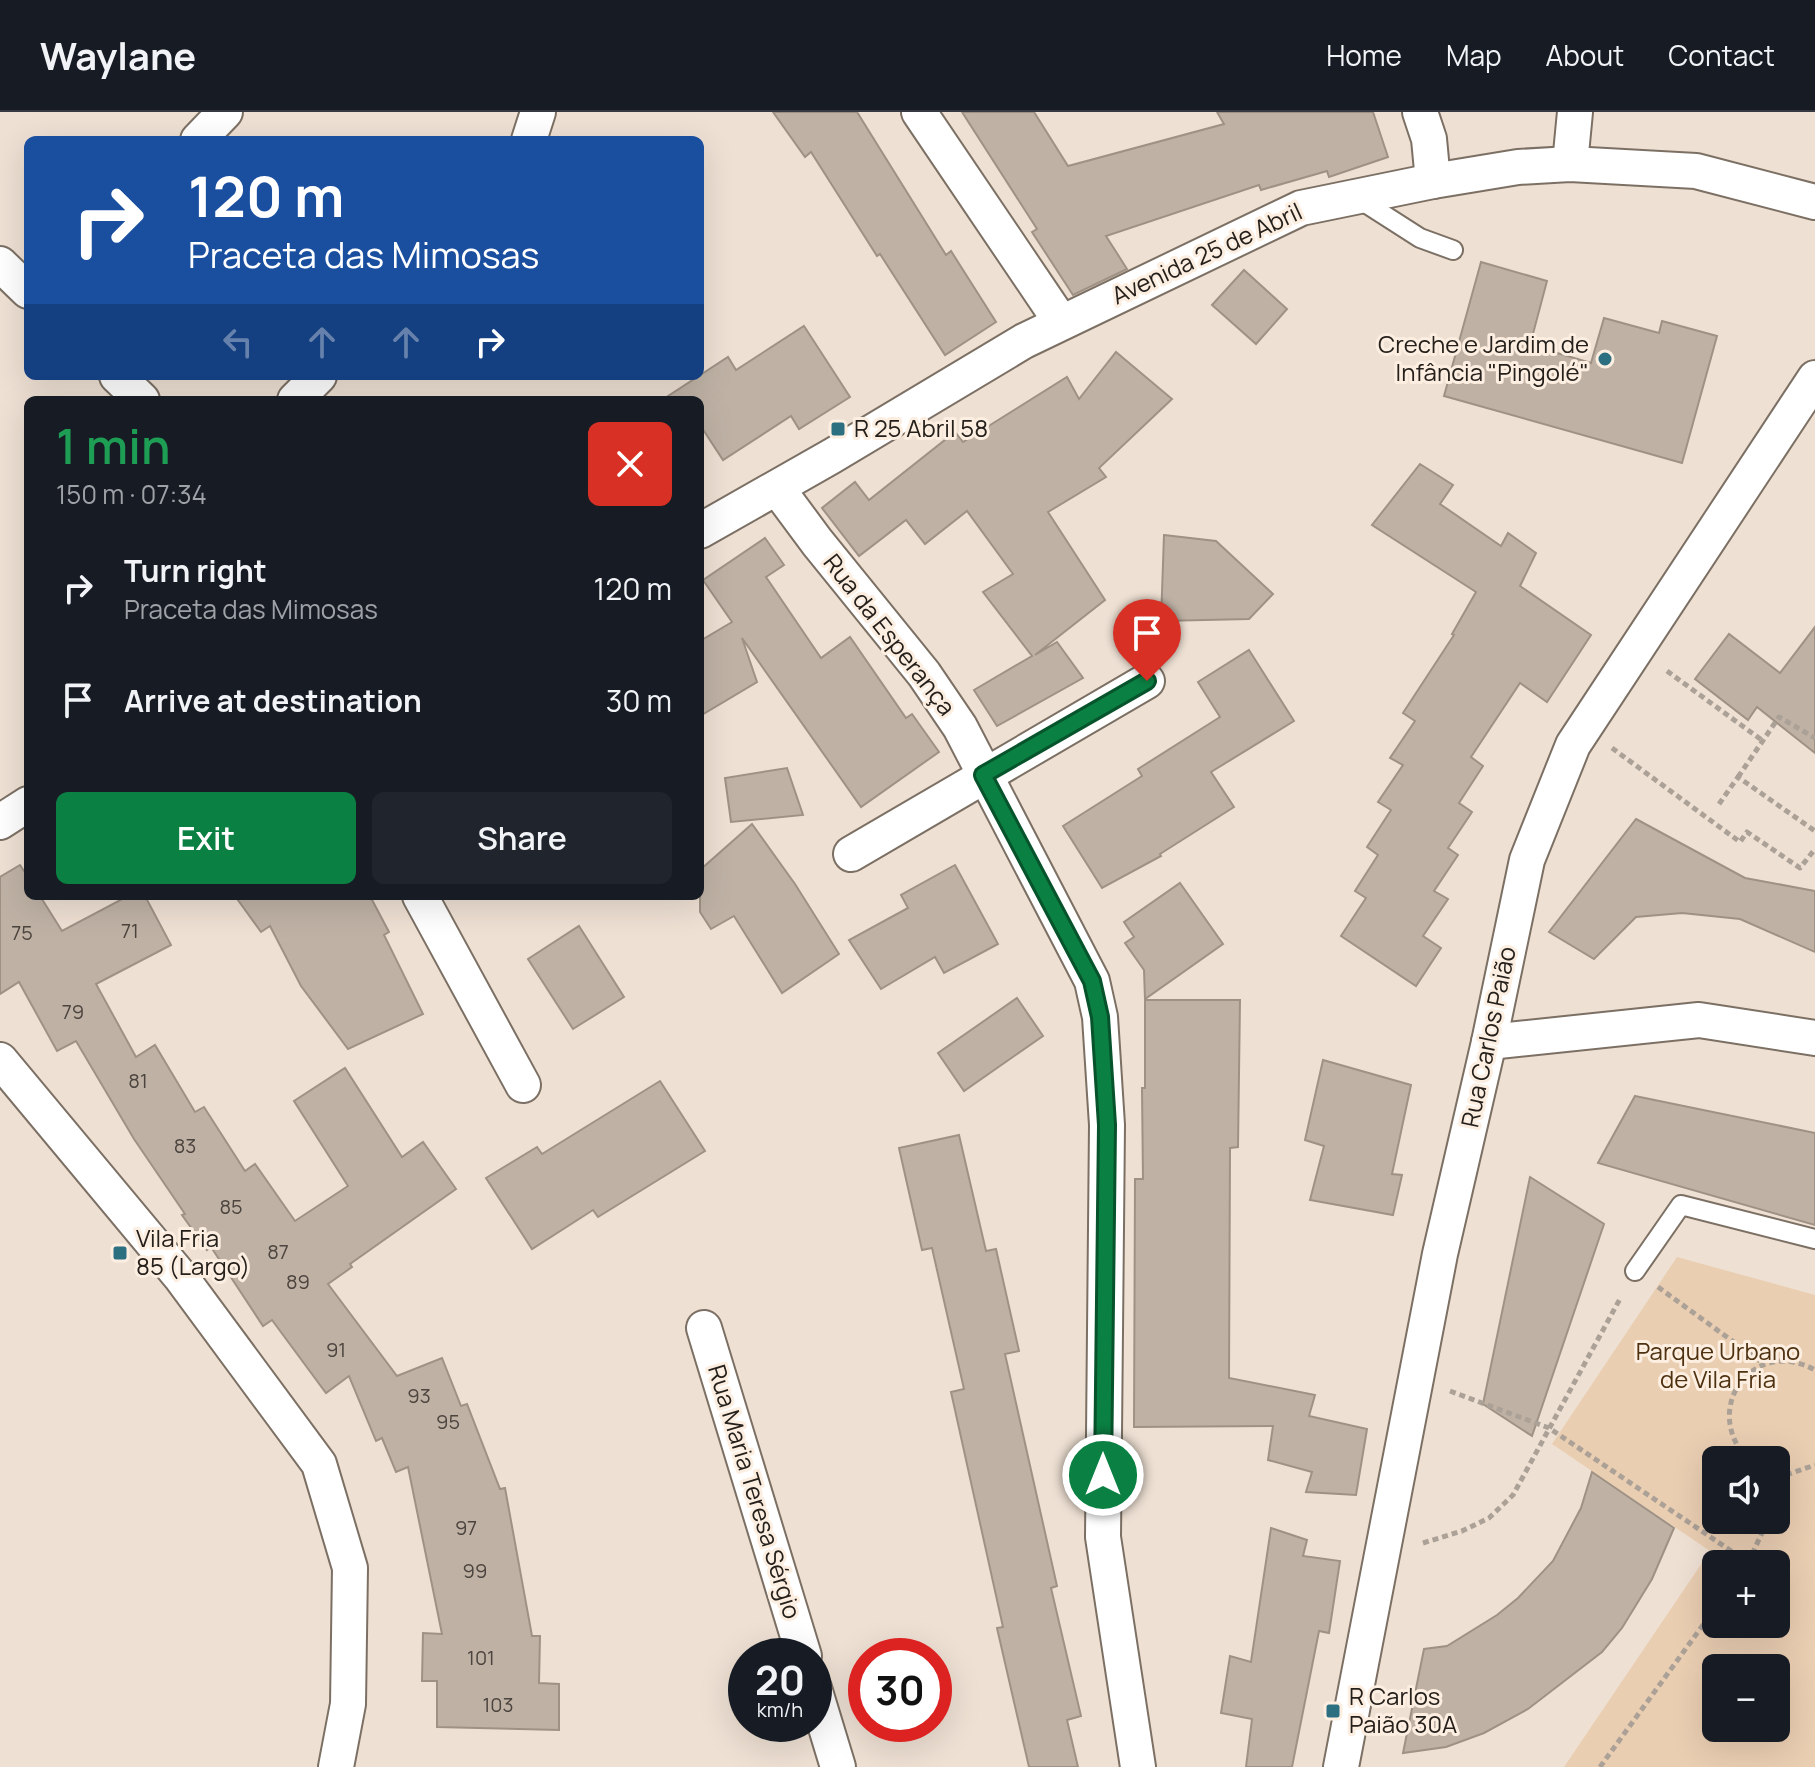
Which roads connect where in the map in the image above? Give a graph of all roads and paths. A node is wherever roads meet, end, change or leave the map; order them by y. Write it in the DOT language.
graph roads {
  1 [pos="225,112"];
  2 [pos="538,112"];
  3 [pos="919,112"];
  4 [pos="1420,112"];
  5 [pos="1575,112"];
  6 [pos="202,136"];
  7 [pos="530,136"];
  8 [pos="1570,164"];
  9 [pos="1433,181"];
  10 [pos="1356,197"];
  11 [pos="1815,202"];
  12 [pos="1453,250"];
  13 [pos="0,264"];
  14 [pos="24,287"];
  15 [pos="1061,322"];
  16 [pos="1815,378"];
  17 [pos="121,380"];
  18 [pos="315,380"];
  19 [pos="138,396"];
  20 [pos="299,396"];
  21 [pos="777,488"];
  22 [pos="704,529"];
  23 [pos="1636,649"];
  24 [pos="1147,681"];
  25 [pos="1585,727"];
  26 [pos="1815,738"];
  27 [pos="1763,741"];
  28 [pos="983,775"];
  29 [pos="1738,777"];
  30 [pos="1719,804"];
  31 [pos="24,807"];
  32 [pos="0,822"];
  33 [pos="1815,831"];
  34 [pos="1815,849"];
  35 [pos="851,854"];
  36 [pos="422,900"];
  37 [pos="1815,1038"];
  38 [pos="1489,1042"];
  39 [pos="0,1060"];
  40 [pos="523,1085"];
  41 [pos="1815,1239"];
  42 [pos="1635,1271"];
  43 [pos="704,1328"];
  44 [pos="1764,1364"];
  45 [pos="1815,1370"];
  46 [pos="1416,1378"];
  47 [pos="1549,1428"];
  48 [pos="1736,1446"];
  49 [pos="1815,1465"];
  50 [pos="1790,1474"];
  51 [pos="1729,1550"];
  52 [pos="1381,1556"];
  53 [pos="1702,1626"];
  54 [pos="799,1638"];
  55 [pos="348,1704"];
  56 [pos="830,1742"];
  57 [pos="312,1767"];
  58 [pos="336,1767"];
  59 [pos="838,1767"];
  60 [pos="1138,1767"];
  61 [pos="1341,1767"];
  62 [pos="1600,1767"];
  1 -- 6 [label="street"];
  2 -- 7 [label="street"];
  3 -- 15 [label="street"];
  4 -- 9 [label="street"];
  5 -- 8 [label="street"];
  8 -- 9 [label="street, Avenida 25 de Abril"];
  8 -- 11 [label="street, Avenida 25 de Abril"];
  9 -- 10 [label="street, Avenida 25 de Abril"];
  10 -- 12 [label="lane"];
  10 -- 15 [label="street, Avenida 25 de Abril"];
  13 -- 14 [label="street"];
  15 -- 21 [label="street, Avenida 25 de Abril"];
  16 -- 23 [label="street, Rua Carlos Paião"];
  17 -- 19 [label="street"];
  18 -- 20 [label="street"];
  21 -- 22 [label="street, Avenida 25 de Abril"];
  21 -- 28 [label="street, Rua da Esperança"];
  23 -- 25 [label="street, Rua Carlos Paião"];
  23 -- 27 [label="path"];
  24 -- 28 [label="street"];
  25 -- 34 [label="path"];
  25 -- 38 [label="street, Rua Carlos Paião"];
  26 -- 27 [label="path"];
  27 -- 29 [label="path"];
  28 -- 35 [label="street"];
  28 -- 60 [label="street, Rua da Esperança"];
  29 -- 30 [label="path"];
  29 -- 33 [label="path"];
  31 -- 32 [label="street"];
  36 -- 40 [label="street"];
  37 -- 38 [label="street"];
  38 -- 46 [label="street, Rua Carlos Paião"];
  39 -- 55 [label="street"];
  41 -- 42 [label="lane"];
  42 -- 44 [label="path"];
  42 -- 47 [label="path"];
  43 -- 54 [label="street, Rua Maria Teresa Sérgio"];
  44 -- 45 [label="path"];
  44 -- 48 [label="path"];
  46 -- 47 [label="path"];
  46 -- 52 [label="street, Rua Carlos Paião"];
  47 -- 51 [label="path"];
  47 -- 52 [label="path"];
  49 -- 50 [label="path"];
  52 -- 61 [label="street, Rua Carlos Paião"];
  53 -- 62 [label="path"];
  55 -- 57 [label="street"];
  55 -- 58 [label="street"];
  56 -- 59 [label="street"];
}
